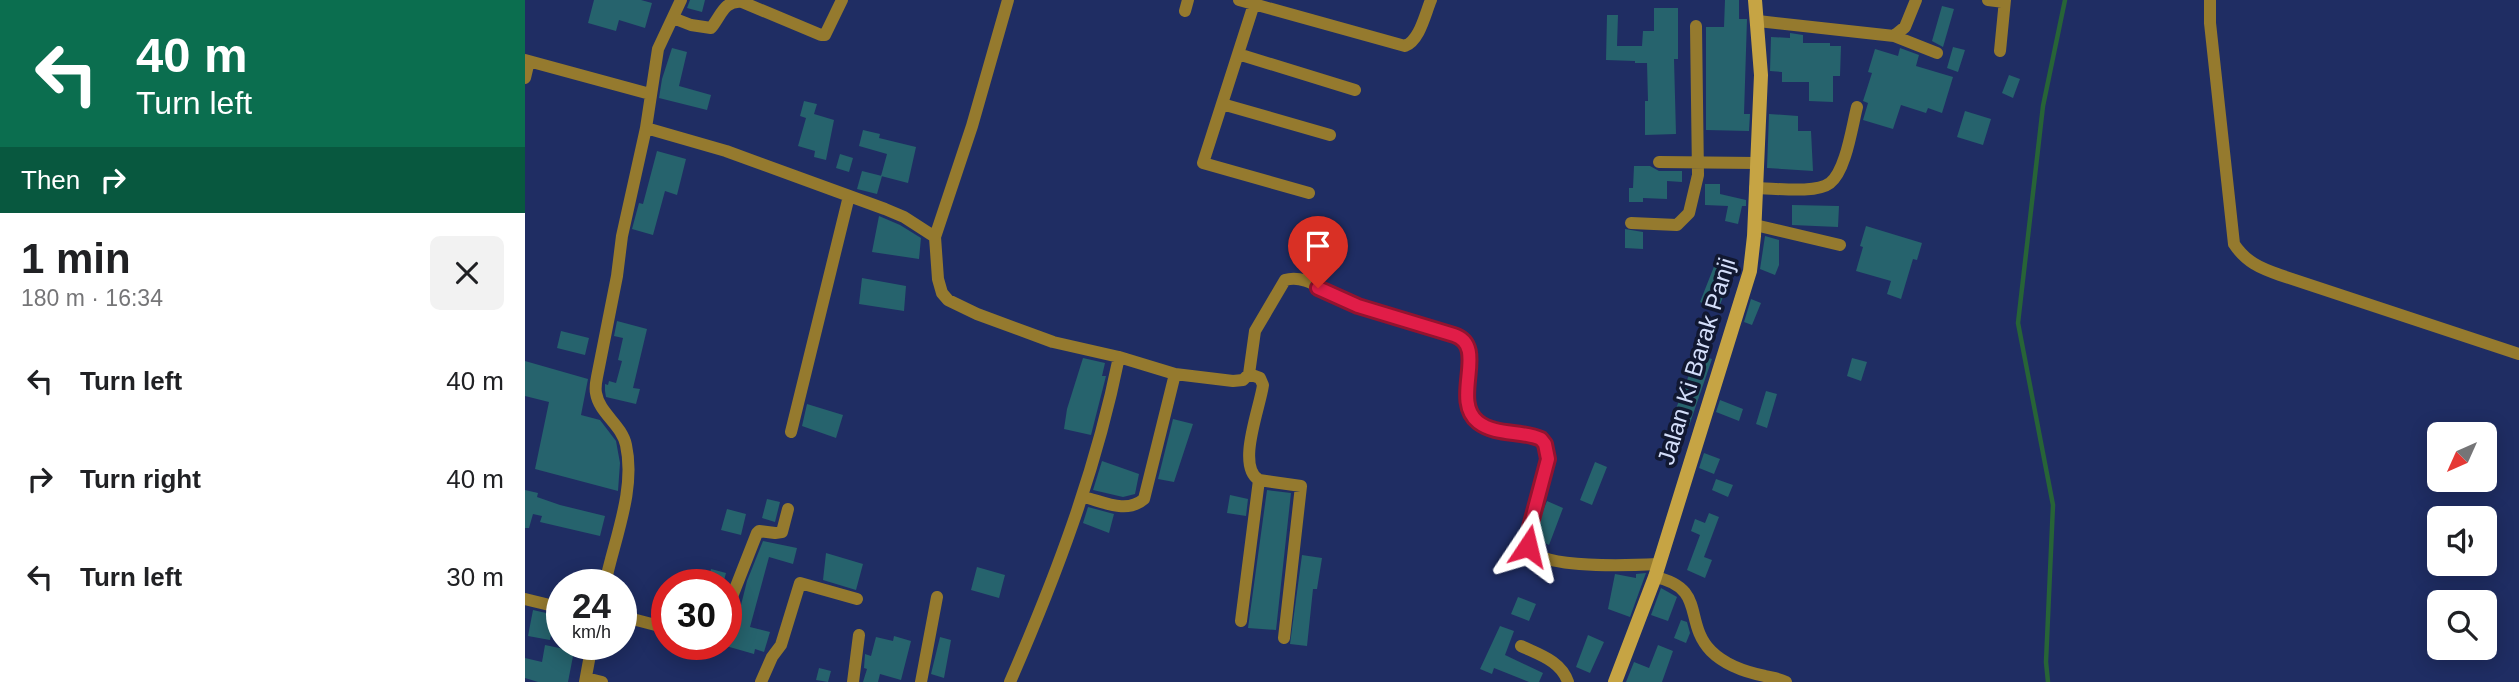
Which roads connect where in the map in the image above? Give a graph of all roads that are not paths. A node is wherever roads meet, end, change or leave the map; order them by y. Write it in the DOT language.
graph roads {
  1 [pos="681,0"];
  2 [pos="842,0"];
  3 [pos="1008,0"];
  4 [pos="1239,0"];
  5 [pos="1431,0"];
  6 [pos="1755,0"];
  7 [pos="1916,0"];
  8 [pos="1988,0"];
  9 [pos="2210,0"];
  10 [pos="2004,1"];
  11 [pos="1254,4"];
  12 [pos="673,18"];
  13 [pos="1758,20"];
  14 [pos="1696,26"];
  15 [pos="1894,36"];
  16 [pos="2000,51"];
  17 [pos="1937,53"];
  18 [pos="1238,54"];
  19 [pos="527,60"];
  20 [pos="525,78"];
  21 [pos="1355,90"];
  22 [pos="650,94"];
  23 [pos="1222,104"];
  24 [pos="1857,107"];
  25 [pos="646,128"];
  26 [pos="1330,135"];
  27 [pos="1659,162"];
  28 [pos="1756,163"];
  29 [pos="1698,164"];
  30 [pos="1755,188"];
  31 [pos="1309,193"];
  32 [pos="849,197"];
  33 [pos="1631,223"];
  34 [pos="1755,226"];
  35 [pos="935,237"];
  36 [pos="1840,245"];
  37 [pos="2519,354"];
  38 [pos="1119,357"];
  39 [pos="1175,374"];
  40 [pos="1249,374"];
  41 [pos="791,432"];
  42 [pos="1259,480"];
  43 [pos="1084,497"];
  44 [pos="788,509"];
  45 [pos="608,569"];
  46 [pos="1657,570"];
  47 [pos="742,571"];
  48 [pos="937,597"];
  49 [pos="525,599"];
  50 [pos="857,599"];
  51 [pos="546,604"];
  52 [pos="1241,621"];
  53 [pos="859,635"];
  54 [pos="1284,639"];
  55 [pos="1521,646"];
  56 [pos="589,660"];
  57 [pos="585,680"];
  58 [pos="602,682"];
  59 [pos="761,682"];
  60 [pos="853,682"];
  61 [pos="921,682"];
  62 [pos="1010,682"];
  63 [pos="1568,682"];
  64 [pos="1615,682"];
  65 [pos="1786,682"];
  1 -- 12 [label="street"];
  2 -- 12 [label="street"];
  3 -- 35 [label="street"];
  4 -- 11 [label="street"];
  5 -- 11 [label="street"];
  6 -- 13 [label="street, Jalan Ki Barak Panji"];
  7 -- 15 [label="street"];
  8 -- 10 [label="street"];
  9 -- 37 [label="street"];
  10 -- 16 [label="street"];
  11 -- 18 [label="street"];
  12 -- 22 [label="street"];
  13 -- 15 [label="street"];
  13 -- 28 [label="street, Jalan Ki Barak Panji"];
  14 -- 29 [label="street"];
  15 -- 17 [label="street"];
  18 -- 21 [label="street"];
  18 -- 23 [label="street"];
  19 -- 20 [label="street"];
  19 -- 22 [label="street"];
  22 -- 25 [label="street"];
  23 -- 26 [label="street"];
  23 -- 31 [label="street"];
  24 -- 30 [label="street"];
  25 -- 32 [label="street"];
  25 -- 45 [label="street"];
  27 -- 29 [label="street"];
  28 -- 29 [label="street"];
  28 -- 30 [label="street, Jalan Ki Barak Panji"];
  29 -- 33 [label="street"];
  30 -- 34 [label="street, Jalan Ki Barak Panji"];
  32 -- 35 [label="street"];
  32 -- 41 [label="street"];
  34 -- 36 [label="street"];
  34 -- 46 [label="street, Jalan Ki Barak Panji"];
  35 -- 38 [label="street"];
  38 -- 39 [label="street"];
  38 -- 43 [label="street"];
  39 -- 40 [label="street"];
  39 -- 43 [label="street"];
  40 -- 42 [label="street"];
  40 -- 46 [label="street"];
  42 -- 52 [label="street"];
  42 -- 54 [label="street"];
  43 -- 62 [label="street"];
  44 -- 47 [label="street"];
  46 -- 64 [label="street, Jalan Ki Barak Panji"];
  46 -- 65 [label="street"];
  48 -- 61 [label="street"];
  49 -- 51 [label="street"];
  50 -- 59 [label="street"];
  53 -- 60 [label="street"];
  55 -- 63 [label="street"];
  56 -- 57 [label="street"];
  57 -- 58 [label="street"];
}
